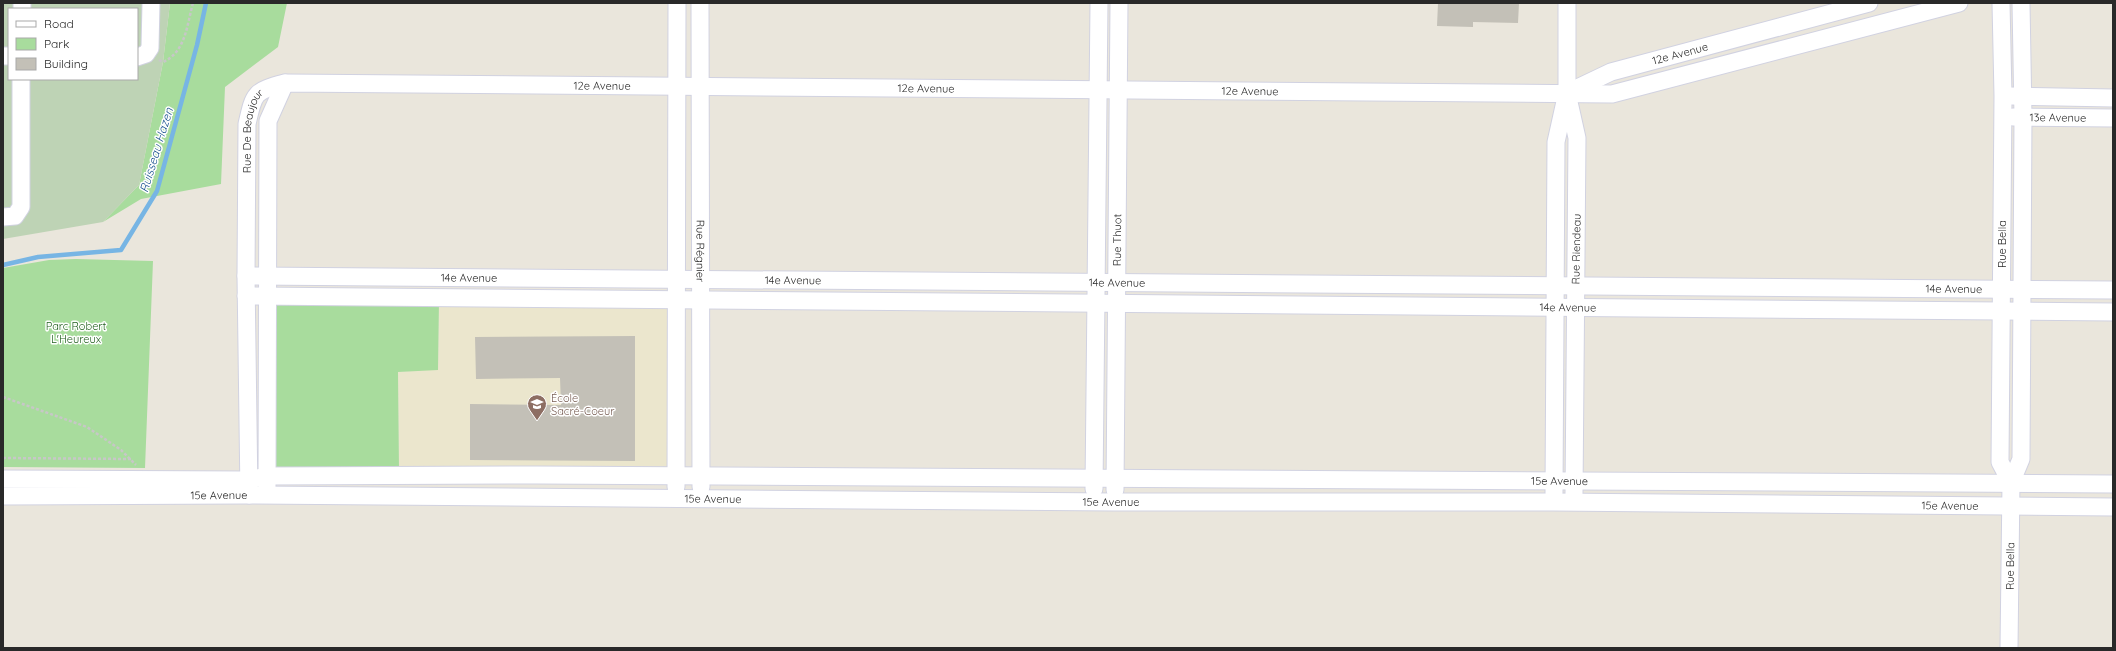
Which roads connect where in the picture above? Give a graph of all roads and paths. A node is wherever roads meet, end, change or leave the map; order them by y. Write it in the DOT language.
graph roads {
  1 [pos="151,3"];
  2 [pos="194,3"];
  3 [pos="677,3"];
  4 [pos="700,3"];
  5 [pos="1099,3"];
  6 [pos="1119,3"];
  7 [pos="1567,3"];
  8 [pos="1869,3"];
  9 [pos="1959,3"];
  10 [pos="2001,3"];
  11 [pos="2021,3"];
  12 [pos="1796,22"];
  13 [pos="1800,45"];
  14 [pos="142,56"];
  15 [pos="21,80"];
  16 [pos="285,83"];
  17 [pos="677,88"];
  18 [pos="700,88"];
  19 [pos="1099,90"];
  20 [pos="1118,91"];
  21 [pos="1567,92"];
  22 [pos="2003,96"];
  23 [pos="2021,97"];
  24 [pos="2113,98"];
  25 [pos="2002,116"];
  26 [pos="2023,117"];
  27 [pos="2113,118"];
  28 [pos="3,217"];
  29 [pos="246,276"];
  30 [pos="266,276"];
  31 [pos="676,279"];
  32 [pos="700,279"];
  33 [pos="1097,282"];
  34 [pos="1116,282"];
  35 [pos="1341,284"];
  36 [pos="1555,286"];
  37 [pos="1576,286"];
  38 [pos="1795,288"];
  39 [pos="2002,289"];
  40 [pos="2022,289"];
  41 [pos="2113,290"];
  42 [pos="246,296"];
  43 [pos="266,296"];
  44 [pos="676,300"];
  45 [pos="700,300"];
  46 [pos="1096,303"];
  47 [pos="1116,304"];
  48 [pos="1341,306"];
  49 [pos="1555,307"];
  50 [pos="1576,308"];
  51 [pos="1796,309"];
  52 [pos="2002,311"];
  53 [pos="2022,311"];
  54 [pos="2113,312"];
  55 [pos="3,398"];
  56 [pos="3,458"];
  57 [pos="132,459"];
  58 [pos="138,468"];
  59 [pos="433,475"];
  60 [pos="537,475"];
  61 [pos="267,476"];
  62 [pos="676,476"];
  63 [pos="700,477"];
  64 [pos="892,478"];
  65 [pos="3,479"];
  66 [pos="1094,479"];
  67 [pos="1115,479"];
  68 [pos="1332,480"];
  69 [pos="1554,482"];
  70 [pos="1574,482"];
  71 [pos="1787,483"];
  72 [pos="2011,483"];
  73 [pos="2113,484"];
  74 [pos="248,488"];
  75 [pos="3,496"];
  76 [pos="267,496"];
  77 [pos="536,497"];
  78 [pos="434,498"];
  79 [pos="676,499"];
  80 [pos="701,499"];
  81 [pos="891,500"];
  82 [pos="1094,502"];
  83 [pos="1114,502"];
  84 [pos="1332,502"];
  85 [pos="1553,502"];
  86 [pos="1574,502"];
  87 [pos="1786,504"];
  88 [pos="2010,506"];
  89 [pos="2113,507"];
  90 [pos="2009,648"];
  1 -- 14 [label="street"];
  2 -- 14 [label="path"];
  3 -- 17 [label="street"];
  4 -- 18 [label="street, Rue Régnier"];
  5 -- 19 [label="street, Rue Thuot"];
  6 -- 20 [label="street, Rue Thuot"];
  7 -- 21 [label="street, Rue Riendeau"];
  8 -- 12 [label="street, 12e Avenue"];
  9 -- 13 [label="street, 12e Avenue"];
  10 -- 22 [label="street, Rue Bella"];
  11 -- 23 [label="street, Rue Bella"];
  12 -- 13 [label="street"];
  12 -- 21 [label="street, 12e Avenue"];
  13 -- 21 [label="street, 12e Avenue"];
  15 -- 28 [label="street"];
  16 -- 17 [label="street, 12e Avenue"];
  16 -- 29 [label="street, Rue De Beaujour"];
  16 -- 30 [label="street, Rue De Beaujour"];
  17 -- 18 [label="street, 12e Avenue"];
  17 -- 31 [label="street"];
  18 -- 19 [label="street, 12e Avenue"];
  18 -- 32 [label="street, Rue Régnier"];
  19 -- 20 [label="street, 12e Avenue"];
  19 -- 33 [label="street, Rue Thuot"];
  20 -- 21 [label="street, 12e Avenue"];
  20 -- 34 [label="street, Rue Thuot"];
  21 -- 36 [label="street, Rue Riendeau"];
  21 -- 37 [label="street, Rue Riendeau"];
  22 -- 23 [label="street, 13e Avenue"];
  22 -- 25 [label="street, Rue Bella"];
  23 -- 24 [label="street, 13e Avenue"];
  23 -- 26 [label="street, Rue Bella"];
  25 -- 26 [label="street, 13e Avenue"];
  25 -- 39 [label="street, Rue Bella"];
  26 -- 27 [label="street, 13e Avenue"];
  26 -- 40 [label="street, Rue Bella"];
  29 -- 30 [label="street, 14e Avenue"];
  29 -- 42 [label="street, Rue De Beaujour"];
  30 -- 31 [label="street, 14e Avenue"];
  30 -- 43 [label="street, Rue De Beaujour"];
  31 -- 32 [label="street, 14e Avenue"];
  31 -- 44 [label="street"];
  32 -- 33 [label="street, 14e Avenue"];
  32 -- 45 [label="street, Rue Régnier"];
  33 -- 34 [label="street, 14e Avenue"];
  33 -- 46 [label="street, Rue Thuot"];
  34 -- 35 [label="street, 14e Avenue"];
  34 -- 47 [label="street, Rue Thuot"];
  35 -- 36 [label="street, 14e Avenue"];
  35 -- 48 [label="street"];
  36 -- 37 [label="street, 14e Avenue"];
  36 -- 49 [label="street, Rue Riendeau"];
  37 -- 38 [label="street, 14e Avenue"];
  37 -- 50 [label="street, Rue Riendeau"];
  38 -- 39 [label="street, 14e Avenue"];
  38 -- 51 [label="street"];
  39 -- 40 [label="street, 14e Avenue"];
  39 -- 52 [label="street, Rue Bella"];
  40 -- 41 [label="street, 14e Avenue"];
  40 -- 53 [label="street, Rue Bella"];
  42 -- 43 [label="street, 14e Avenue"];
  42 -- 74 [label="street, Rue De Beaujour"];
  43 -- 44 [label="street, 14e Avenue"];
  43 -- 61 [label="street, Rue De Beaujour"];
  44 -- 45 [label="street, 14e Avenue"];
  44 -- 62 [label="street"];
  45 -- 46 [label="street, 14e Avenue"];
  45 -- 63 [label="street, Rue Régnier"];
  46 -- 47 [label="street, 14e Avenue"];
  46 -- 66 [label="street, Rue Thuot"];
  47 -- 48 [label="street, 14e Avenue"];
  47 -- 67 [label="street, Rue Thuot"];
  48 -- 49 [label="street, 14e Avenue"];
  49 -- 50 [label="street, 14e Avenue"];
  49 -- 69 [label="street, Rue Riendeau"];
  50 -- 51 [label="street, 14e Avenue"];
  50 -- 70 [label="street, Rue Riendeau"];
  51 -- 52 [label="street, 14e Avenue"];
  52 -- 53 [label="street, 14e Avenue"];
  52 -- 72 [label="street, Rue Bella"];
  53 -- 54 [label="street, 14e Avenue"];
  53 -- 72 [label="street, Rue Bella"];
  55 -- 57 [label="path"];
  56 -- 57 [label="path"];
  57 -- 58 [label="path"];
  59 -- 60 [label="street, 15e Avenue"];
  59 -- 61 [label="street, 15e Avenue"];
  59 -- 78 [label="street"];
  60 -- 62 [label="street, 15e Avenue"];
  60 -- 77 [label="street"];
  61 -- 74 [label="street, 15e Avenue"];
  61 -- 76 [label="street, Rue De Beaujour"];
  62 -- 63 [label="street, 15e Avenue"];
  62 -- 79 [label="street"];
  63 -- 64 [label="street, 15e Avenue"];
  63 -- 80 [label="street, Rue Régnier"];
  64 -- 66 [label="street, 15e Avenue"];
  64 -- 81 [label="street"];
  65 -- 74 [label="street, 15e Avenue"];
  66 -- 67 [label="street, 15e Avenue"];
  66 -- 82 [label="street, Rue Thuot"];
  67 -- 68 [label="street, 15e Avenue"];
  67 -- 83 [label="street, Rue Thuot"];
  68 -- 69 [label="street, 15e Avenue"];
  68 -- 84 [label="street"];
  69 -- 70 [label="street, 15e Avenue"];
  69 -- 85 [label="street, Rue Riendeau"];
  70 -- 71 [label="street, 15e Avenue"];
  70 -- 86 [label="street, Rue Riendeau"];
  71 -- 72 [label="street, 15e Avenue"];
  71 -- 87 [label="street"];
  72 -- 73 [label="street, 15e Avenue"];
  72 -- 88 [label="street, Rue Bella"];
  74 -- 75 [label="street, 15e Avenue"];
  74 -- 76 [label="street, 15e Avenue"];
  76 -- 78 [label="street, 15e Avenue"];
  77 -- 78 [label="street, 15e Avenue"];
  77 -- 79 [label="street, 15e Avenue"];
  79 -- 80 [label="street, 15e Avenue"];
  80 -- 81 [label="street, 15e Avenue"];
  81 -- 82 [label="street, 15e Avenue"];
  82 -- 83 [label="street, 15e Avenue"];
  83 -- 84 [label="street, 15e Avenue"];
  84 -- 85 [label="street, 15e Avenue"];
  85 -- 86 [label="street, 15e Avenue"];
  86 -- 87 [label="street, 15e Avenue"];
  87 -- 88 [label="street, 15e Avenue"];
  88 -- 89 [label="street, 15e Avenue"];
  88 -- 90 [label="street, Rue Bella"];
}
